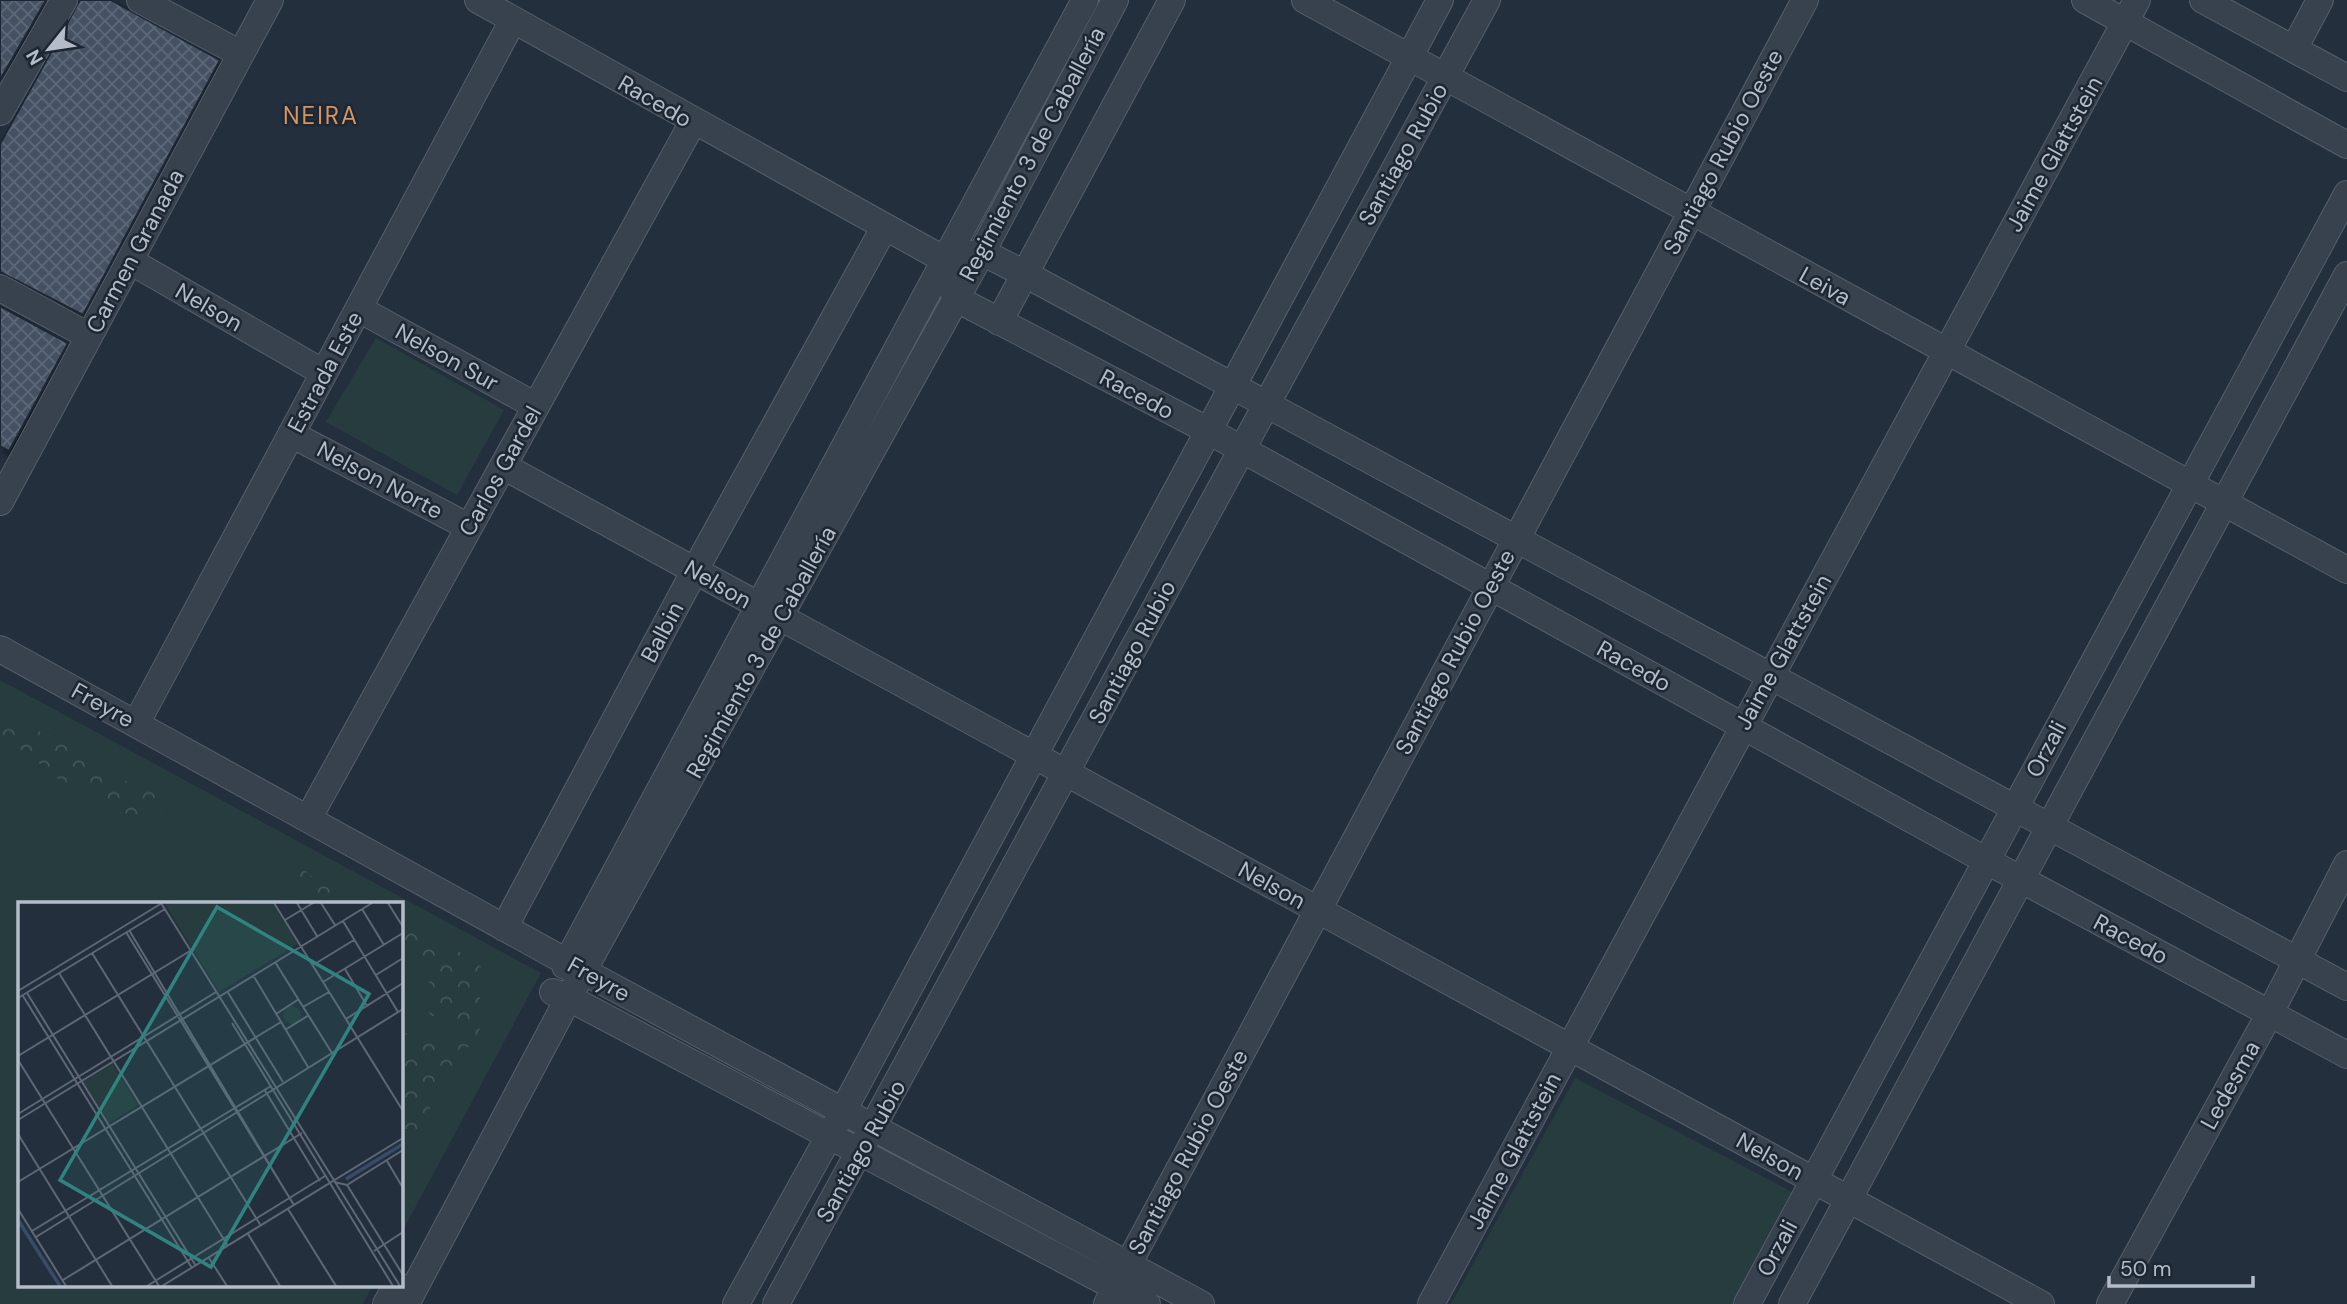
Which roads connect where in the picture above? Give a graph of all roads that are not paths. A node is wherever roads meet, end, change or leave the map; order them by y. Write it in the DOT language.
graph roads {
  1 [pos="64,0"];
  2 [pos="140,0"];
  3 [pos="270,0"];
  4 [pos="478,0"];
  5 [pos="1085,0"];
  6 [pos="1115,0"];
  7 [pos="1172,0"];
  8 [pos="1305,0"];
  9 [pos="1440,0"];
  10 [pos="1486,0"];
  11 [pos="1805,0"];
  12 [pos="2085,0"];
  13 [pos="2203,0"];
  14 [pos="2320,0"];
  15 [pos="2131,11"];
  16 [pos="513,20"];
  17 [pos="2294,49"];
  18 [pos="242,54"];
  19 [pos="1408,58"];
  20 [pos="1445,77"];
  21 [pos="2347,78"];
  22 [pos="0,112"];
  23 [pos="693,122"];
  24 [pos="2347,145"];
  25 [pos="2347,194"];
  26 [pos="1690,212"];
  27 [pos="884,228"];
  28 [pos="982,252"];
  29 [pos="945,260"];
  30 [pos="130,261"];
  31 [pos="1025,274"];
  32 [pos="2347,275"];
  33 [pos="0,288"];
  34 [pos="955,298"];
  35 [pos="359,309"];
  36 [pos="999,322"];
  37 [pos="89,336"];
  38 [pos="1946,351"];
  39 [pos="324,373"];
  40 [pos="1231,384"];
  41 [pos="1266,402"];
  42 [pos="536,405"];
  43 [pos="1207,430"];
  44 [pos="291,434"];
  45 [pos="1241,449"];
  46 [pos="503,466"];
  47 [pos="8,467"];
  48 [pos="2189,484"];
  49 [pos="0,502"];
  50 [pos="2222,502"];
  51 [pos="469,527"];
  52 [pos="1516,537"];
  53 [pos="695,570"];
  54 [pos="2347,570"];
  55 [pos="1490,586"];
  56 [pos="769,612"];
  57 [pos="0,649"];
  58 [pos="1772,676"];
  59 [pos="136,724"];
  60 [pos="1741,726"];
  61 [pos="1035,755"];
  62 [pos="1067,773"];
  63 [pos="2015,807"];
  64 [pos="308,819"];
  65 [pos="2048,825"];
  66 [pos="1987,861"];
  67 [pos="2347,864"];
  68 [pos="2019,878"];
  69 [pos="1317,909"];
  70 [pos="504,928"];
  71 [pos="2297,959"];
  72 [pos="575,967"];
  73 [pos="2347,987"];
  74 [pos="560,995"];
  75 [pos="2270,1013"];
  76 [pos="1570,1047"];
  77 [pos="2347,1055"];
  78 [pos="843,1111"];
  79 [pos="875,1128"];
  80 [pos="830,1136"];
  81 [pos="862,1151"];
  82 [pos="1814,1180"];
  83 [pos="1847,1198"];
  84 [pos="402,1275"];
  85 [pos="1117,1285"];
  86 [pos="396,1286"];
  87 [pos="386,1304"];
  88 [pos="407,1304"];
  89 [pos="736,1304"];
  90 [pos="776,1304"];
  91 [pos="1147,1304"];
  92 [pos="1201,1304"];
  93 [pos="1431,1304"];
  94 [pos="1747,1304"];
  95 [pos="1792,1304"];
  96 [pos="2041,1304"];
  97 [pos="2110,1304"];
  1 -- 22 [label="street"];
  2 -- 18 [label="street"];
  3 -- 18 [label="street, Carmen Granada"];
  4 -- 16 [label="street, Racedo"];
  5 -- 29 [label="street, Regimiento 3 de Caballería"];
  6 -- 28 [label="street, Regimiento 3 de Caballería"];
  7 -- 31 [label="street"];
  8 -- 19 [label="street, Leiva"];
  9 -- 19 [label="street, Santiago Rubio"];
  10 -- 20 [label="street, Santiago Rubio"];
  11 -- 26 [label="street, Santiago Rubio Oeste"];
  12 -- 15 [label="street"];
  13 -- 17 [label="street"];
  14 -- 17 [label="street"];
  15 -- 24 [label="street"];
  15 -- 38 [label="street, Jaime Glattstein"];
  16 -- 23 [label="street, Racedo"];
  16 -- 35 [label="street, Estrada Este"];
  17 -- 21 [label="street"];
  18 -- 30 [label="street, Carmen Granada"];
  19 -- 20 [label="street, Leiva"];
  19 -- 40 [label="street, Santiago Rubio"];
  20 -- 26 [label="street, Leiva"];
  20 -- 41 [label="street, Santiago Rubio"];
  23 -- 27 [label="street, Racedo"];
  23 -- 42 [label="street, Carlos Gardel"];
  25 -- 48 [label="street, Orzali"];
  26 -- 38 [label="street, Leiva"];
  26 -- 52 [label="street, Santiago Rubio Oeste"];
  27 -- 29 [label="street, Racedo"];
  27 -- 53 [label="street, Balbin"];
  28 -- 29 [label="street"];
  28 -- 31 [label="street"];
  28 -- 34 [label="street, Regimiento 3 de Caballería"];
  29 -- 34 [label="street"];
  29 -- 56 [label="street, Regimiento 3 de Caballería"];
  30 -- 37 [label="street, Carmen Granada"];
  30 -- 39 [label="street, Nelson"];
  31 -- 36 [label="street"];
  31 -- 40 [label="street"];
  32 -- 50 [label="street, Orzali"];
  33 -- 37 [label="street"];
  34 -- 36 [label="street, Racedo"];
  34 -- 56 [label="street, Regimiento 3 de Caballería"];
  35 -- 39 [label="street, Estrada Este"];
  35 -- 42 [label="street, Nelson Sur"];
  36 -- 43 [label="street, Racedo"];
  37 -- 47 [label="street, Carmen Granada"];
  38 -- 48 [label="street, Leiva"];
  38 -- 58 [label="street, Jaime Glattstein"];
  39 -- 44 [label="street, Estrada Este"];
  40 -- 41 [label="street"];
  40 -- 43 [label="street, Santiago Rubio"];
  41 -- 45 [label="street, Santiago Rubio"];
  41 -- 52 [label="street"];
  42 -- 46 [label="street, Carlos Gardel"];
  43 -- 45 [label="street, Racedo"];
  43 -- 61 [label="street, Santiago Rubio"];
  44 -- 51 [label="street, Nelson Norte"];
  44 -- 59 [label="street, Estrada Este"];
  45 -- 55 [label="street, Racedo"];
  45 -- 62 [label="street, Santiago Rubio"];
  46 -- 51 [label="street, Carlos Gardel"];
  46 -- 53 [label="street, Nelson"];
  47 -- 49 [label="street, Carmen Granada"];
  48 -- 50 [label="street, Leiva"];
  48 -- 63 [label="street, Orzali"];
  50 -- 54 [label="street, Leiva"];
  50 -- 65 [label="street, Orzali"];
  51 -- 64 [label="street, Carlos Gardel"];
  52 -- 55 [label="street, Santiago Rubio Oeste"];
  52 -- 58 [label="street"];
  53 -- 56 [label="street, Nelson"];
  53 -- 70 [label="street, Balbin"];
  55 -- 60 [label="street, Racedo"];
  55 -- 69 [label="street, Santiago Rubio Oeste"];
  56 -- 61 [label="street, Nelson"];
  56 -- 72 [label="street, Regimiento 3 de Caballería"];
  57 -- 59 [label="street, Freyre"];
  58 -- 60 [label="street, Jaime Glattstein"];
  58 -- 63 [label="street"];
  59 -- 64 [label="street, Freyre"];
  60 -- 66 [label="street, Racedo"];
  60 -- 76 [label="street, Jaime Glattstein"];
  61 -- 62 [label="street, Nelson"];
  61 -- 78 [label="street, Santiago Rubio"];
  62 -- 69 [label="street, Nelson"];
  62 -- 79 [label="street, Santiago Rubio"];
  63 -- 65 [label="street"];
  63 -- 66 [label="street, Orzali"];
  64 -- 70 [label="street, Freyre"];
  65 -- 68 [label="street, Orzali"];
  65 -- 71 [label="street"];
  66 -- 68 [label="street, Racedo"];
  66 -- 82 [label="street, Orzali"];
  67 -- 71 [label="street, Ledesma"];
  68 -- 75 [label="street, Racedo"];
  68 -- 83 [label="street, Orzali"];
  69 -- 76 [label="street, Nelson"];
  69 -- 85 [label="street, Santiago Rubio Oeste"];
  70 -- 72 [label="street, Freyre"];
  71 -- 73 [label="street"];
  71 -- 75 [label="street, Ledesma"];
  72 -- 74 [label="street, Regimiento 3 de Caballería"];
  72 -- 78 [label="street, Freyre"];
  74 -- 80 [label="street, Freyre"];
  74 -- 84 [label="street, Regimiento 3 de Caballería"];
  74 -- 88 [label="street, Regimiento 3 de Caballería"];
  75 -- 77 [label="street, Racedo"];
  75 -- 97 [label="street, Ledesma"];
  76 -- 82 [label="street, Nelson"];
  76 -- 93 [label="street, Jaime Glattstein"];
  78 -- 79 [label="street, Freyre"];
  78 -- 80 [label="street, Santiago Rubio"];
  79 -- 81 [label="street, Santiago Rubio"];
  79 -- 85 [label="street, Freyre"];
  80 -- 81 [label="street, Freyre"];
  80 -- 89 [label="street, Santiago Rubio"];
  81 -- 85 [label="street, Freyre"];
  81 -- 90 [label="street, Santiago Rubio"];
  82 -- 83 [label="street, Nelson"];
  82 -- 94 [label="street, Orzali"];
  83 -- 95 [label="street, Orzali"];
  83 -- 96 [label="street, Nelson"];
  85 -- 91 [label="street, Freyre"];
  85 -- 92 [label="street, Freyre"];
  86 -- 87 [label="street"];
}
